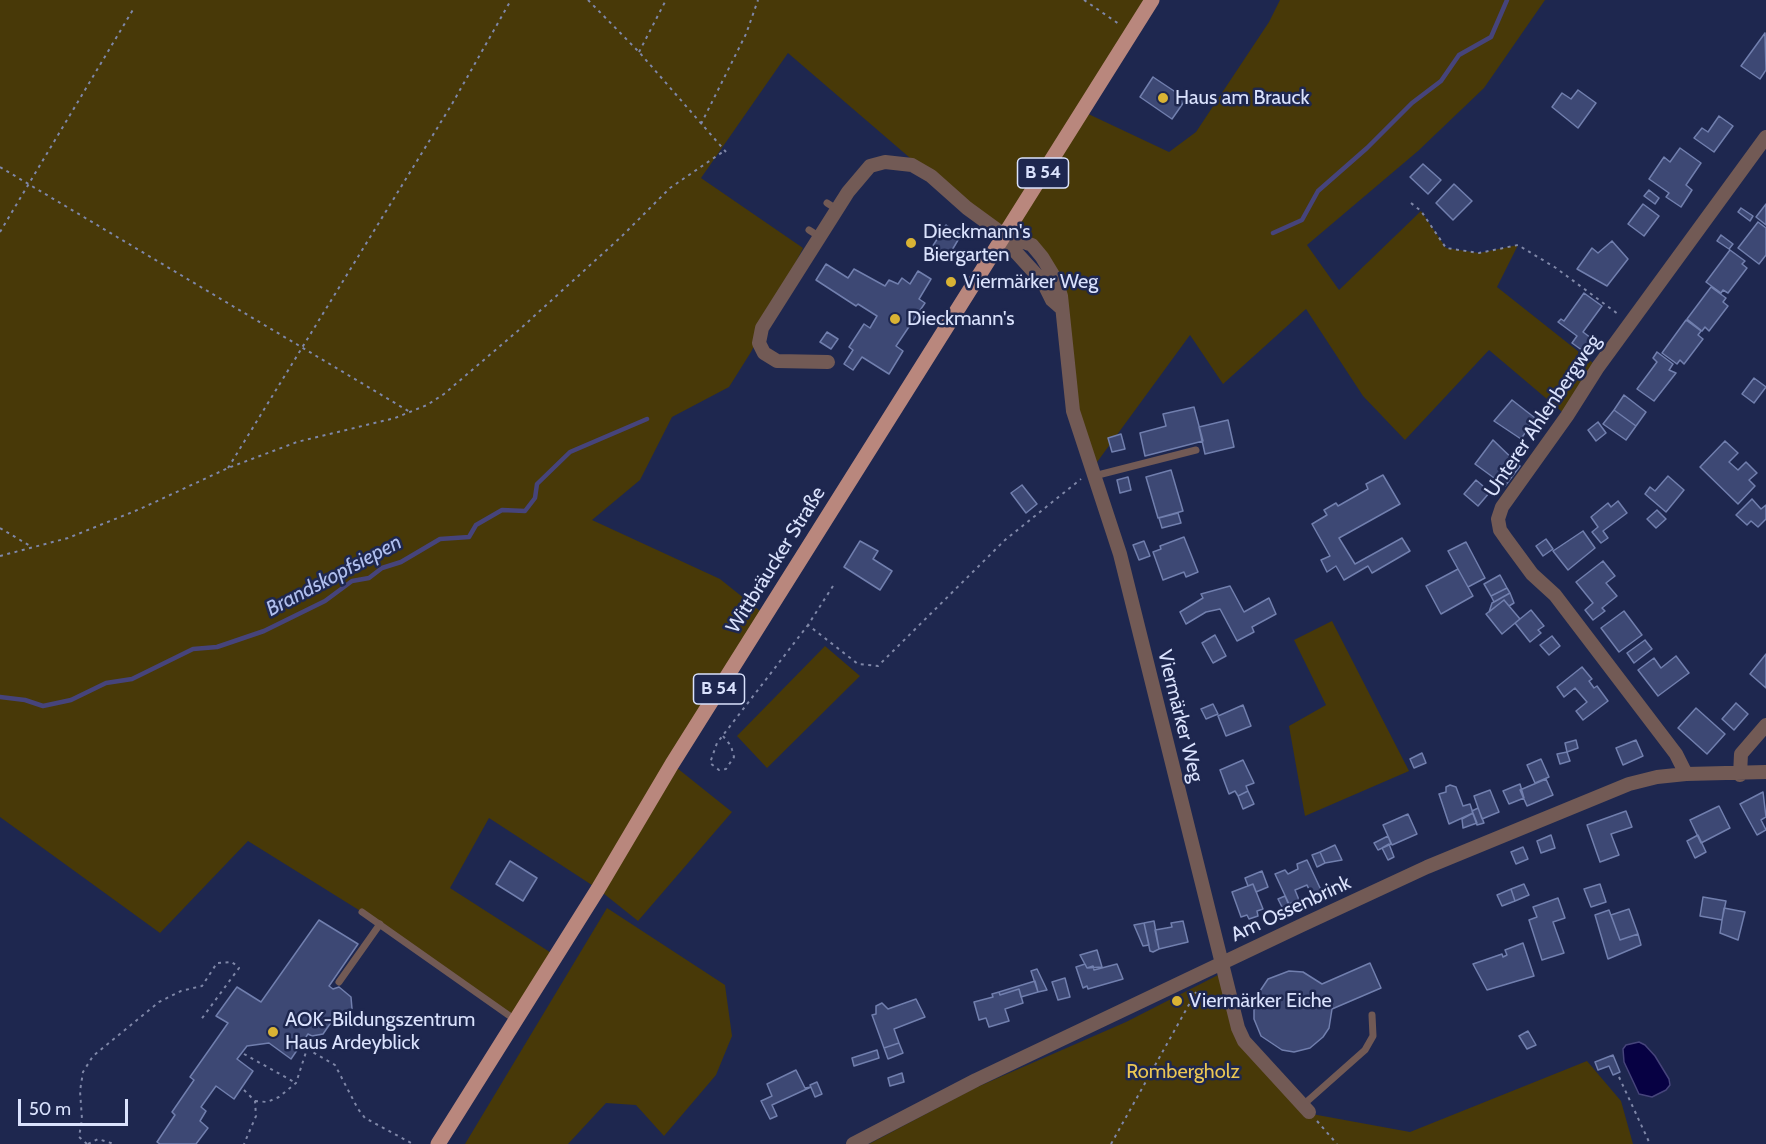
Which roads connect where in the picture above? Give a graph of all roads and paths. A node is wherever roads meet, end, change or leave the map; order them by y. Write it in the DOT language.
graph roads {
  1 [pos="511,0"];
  2 [pos="588,0"];
  3 [pos="666,0"];
  4 [pos="758,0"];
  5 [pos="1084,0"];
  6 [pos="1152,0"];
  7 [pos="134,8"];
  8 [pos="1131,33"];
  9 [pos="639,52"];
  10 [pos="701,124"];
  11 [pos="1766,137"];
  12 [pos="0,167"];
  13 [pos="29,184"];
  14 [pos="1411,203"];
  15 [pos="0,232"];
  16 [pos="1005,235"];
  17 [pos="1630,323"];
  18 [pos="301,347"];
  19 [pos="828,362"];
  20 [pos="410,412"];
  21 [pos="1196,450"];
  22 [pos="228,468"];
  23 [pos="1093,472"];
  24 [pos="0,528"];
  25 [pos="32,547"];
  26 [pos="0,556"];
  27 [pos="833,586"];
  28 [pos="808,625"];
  29 [pos="1766,725"];
  30 [pos="723,736"];
  31 [pos="1766,772"];
  32 [pos="1686,774"];
  33 [pos="1740,775"];
  34 [pos="362,912"];
  35 [pos="380,924"];
  36 [pos="1221,962"];
  37 [pos="339,982"];
  38 [pos="1184,1014"];
  39 [pos="1372,1015"];
  40 [pos="514,1019"];
  41 [pos="200,1021"];
  42 [pos="304,1045"];
  43 [pos="307,1049"];
  44 [pos="244,1054"];
  45 [pos="1619,1077"];
  46 [pos="296,1083"];
  47 [pos="244,1090"];
  48 [pos="255,1101"];
  49 [pos="1306,1108"];
  50 [pos="87,1144"];
  51 [pos="114,1144"];
  52 [pos="244,1144"];
  53 [pos="414,1144"];
  54 [pos="438,1144"];
  55 [pos="853,1144"];
  56 [pos="1111,1144"];
  57 [pos="1337,1144"];
  58 [pos="1650,1144"];
  1 -- 18 [label="path"];
  2 -- 9 [label="path"];
  3 -- 9 [label="path"];
  4 -- 10 [label="path"];
  5 -- 8 [label="path"];
  6 -- 8 [label="main road, Wittbräucker Straße / B 54"];
  7 -- 13 [label="path"];
  8 -- 16 [label="main road, Wittbräucker Straße / B 54"];
  9 -- 10 [label="path"];
  10 -- 20 [label="path"];
  11 -- 17 [label="street, Unterer Ahlenbergweg"];
  12 -- 13 [label="path"];
  13 -- 15 [label="path"];
  13 -- 18 [label="path"];
  14 -- 17 [label="path"];
  16 -- 19 [label="street, Viermärker Weg"];
  16 -- 23 [label="street, Viermärker Weg"];
  16 -- 40 [label="main road, Wittbräucker Straße / B 54"];
  17 -- 32 [label="street, Unterer Ahlenbergweg"];
  18 -- 20 [label="path"];
  18 -- 22 [label="path"];
  20 -- 22 [label="path"];
  21 -- 23 [label="lane"];
  22 -- 25 [label="path"];
  23 -- 28 [label="path"];
  23 -- 36 [label="street, Viermärker Weg"];
  24 -- 25 [label="path"];
  25 -- 26 [label="path"];
  27 -- 28 [label="path"];
  28 -- 30 [label="path"];
  29 -- 33 [label="street"];
  30 -- 30 [label="path"];
  31 -- 33 [label="street, Am Ossenbrink"];
  32 -- 33 [label="street, Am Ossenbrink"];
  32 -- 36 [label="street, Am Ossenbrink"];
  34 -- 35 [label="lane"];
  35 -- 37 [label="lane"];
  35 -- 40 [label="lane"];
  36 -- 49 [label="street, Viermärker Weg"];
  36 -- 55 [label="street, Am Ossenbrink"];
  38 -- 56 [label="path"];
  39 -- 49 [label="lane"];
  40 -- 54 [label="main road, Wittbräucker Straße / B 54"];
  41 -- 50 [label="path"];
  42 -- 43 [label="path"];
  43 -- 46 [label="path"];
  43 -- 53 [label="path"];
  44 -- 46 [label="path"];
  45 -- 58 [label="path"];
  46 -- 48 [label="path"];
  47 -- 48 [label="path"];
  48 -- 52 [label="path"];
  49 -- 57 [label="path"];
  50 -- 51 [label="path"];
}
